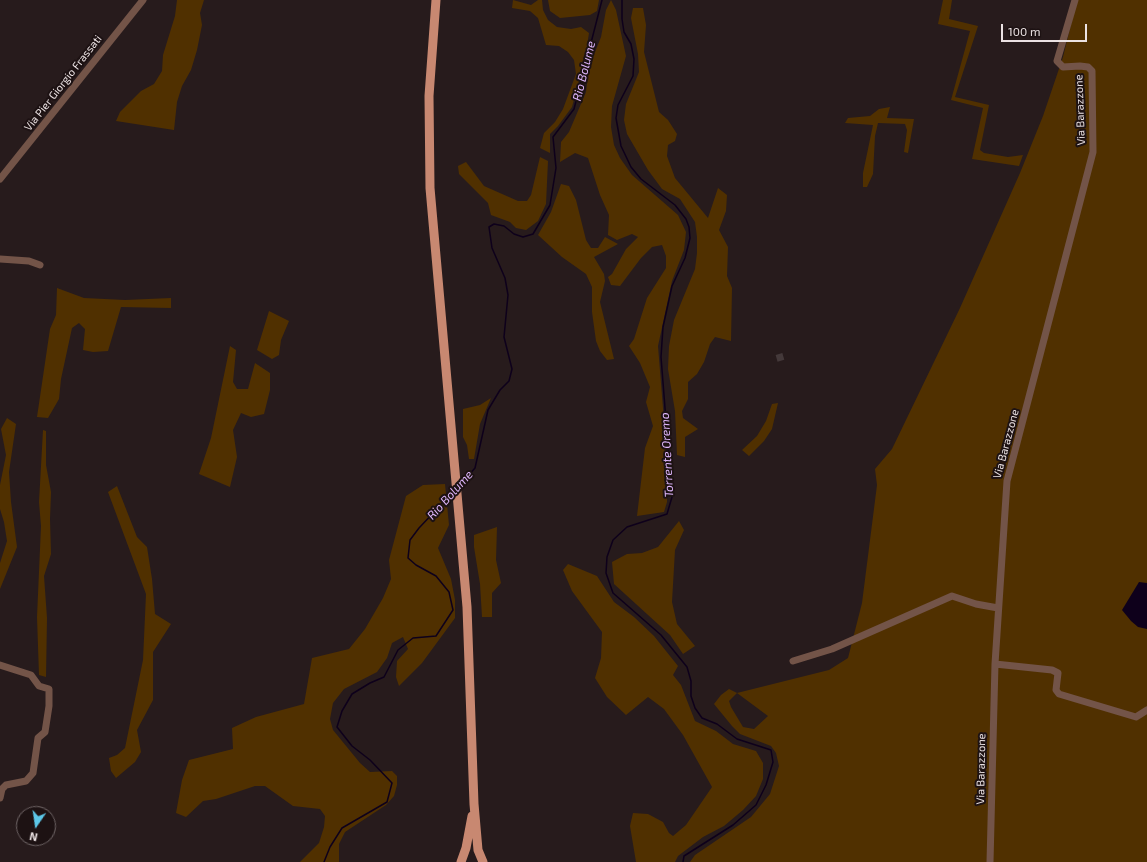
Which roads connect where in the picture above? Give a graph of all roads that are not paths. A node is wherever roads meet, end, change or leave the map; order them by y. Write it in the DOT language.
graph roads {
  1 [pos="143,0"];
  2 [pos="436,0"];
  3 [pos="1074,0"];
  4 [pos="0,179"];
  5 [pos="0,258"];
  6 [pos="40,265"];
  7 [pos="998,608"];
  8 [pos="793,661"];
  9 [pos="995,664"];
  10 [pos="0,665"];
  11 [pos="1147,710"];
  12 [pos="0,798"];
  13 [pos="474,804"];
  14 [pos="461,862"];
  15 [pos="483,862"];
  16 [pos="990,862"];
  1 -- 4 [label="street, Via Pier Giorgio Frassati"];
  2 -- 13 [label="main road"];
  3 -- 7 [label="street, Via Barazzone"];
  5 -- 6 [label="street"];
  7 -- 8 [label="street"];
  7 -- 9 [label="street, Via Barazzone"];
  9 -- 11 [label="street"];
  9 -- 16 [label="street, Via Barazzone"];
  10 -- 12 [label="street"];
  13 -- 14 [label="main road"];
  13 -- 15 [label="main road"];
}
